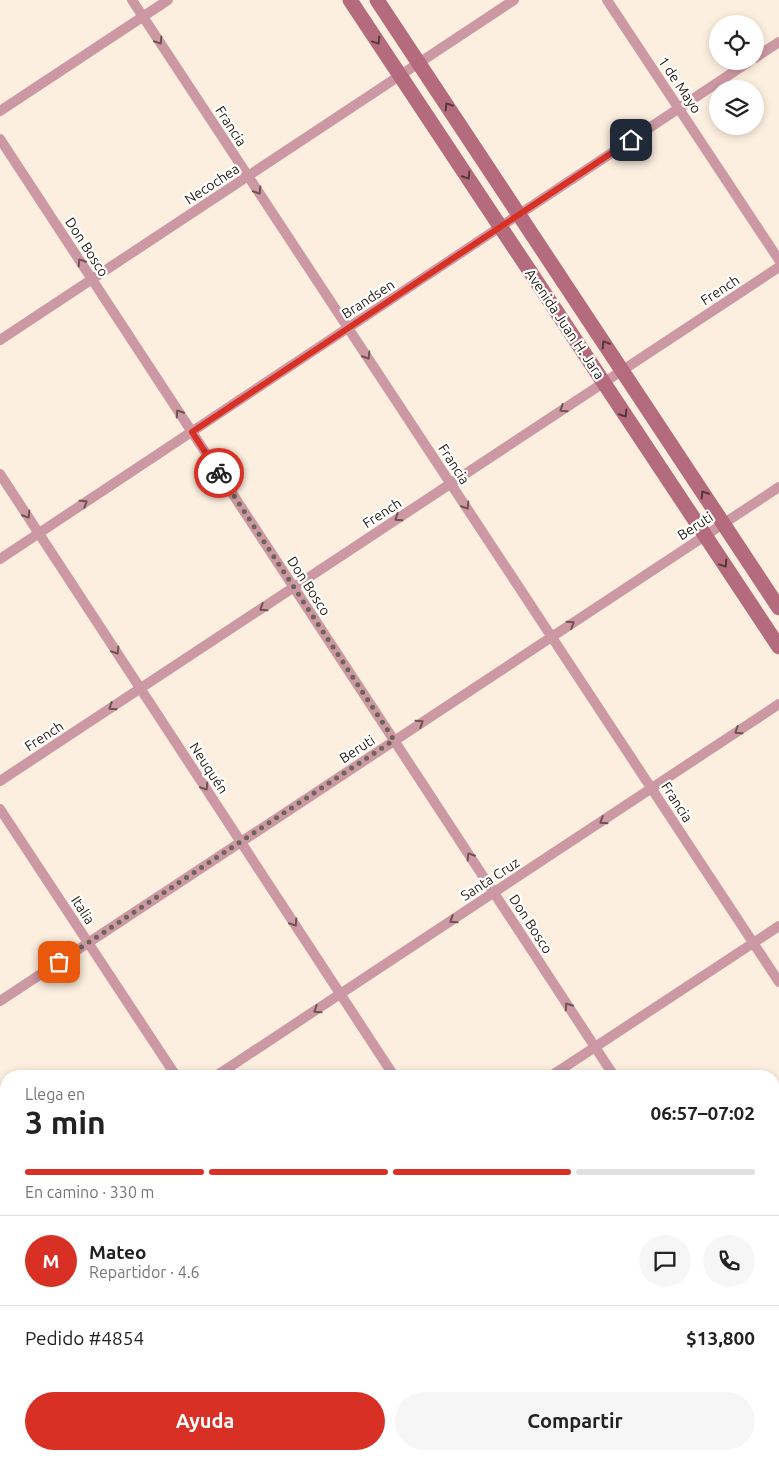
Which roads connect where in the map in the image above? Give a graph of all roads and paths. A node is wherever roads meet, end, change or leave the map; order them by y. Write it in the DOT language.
graph roads {
  1 [pos="132,0"];
  2 [pos="168,0"];
  3 [pos="350,0"];
  4 [pos="377,0"];
  5 [pos="514,0"];
  6 [pos="607,0"];
  7 [pos="143,16"];
  8 [pos="779,42"];
  9 [pos="764,52"];
  10 [pos="419,62"];
  11 [pos="736,70"];
  12 [pos="401,76"];
  13 [pos="679,108"];
  14 [pos="0,111"];
  15 [pos="0,139"];
  16 [pos="248,176"];
  17 [pos="519,215"];
  18 [pos="501,228"];
  19 [pos="779,260"];
  20 [pos="779,267"];
  21 [pos="92,279"];
  22 [pos="348,328"];
  23 [pos="0,340"];
  24 [pos="622,370"];
  25 [pos="604,382"];
  26 [pos="192,432"];
  27 [pos="0,474"];
  28 [pos="451,483"];
  29 [pos="779,487"];
  30 [pos="723,523"];
  31 [pos="38,533"];
  32 [pos="705,536"];
  33 [pos="0,559"];
  34 [pos="294,587"];
  35 [pos="779,608"];
  36 [pos="552,636"];
  37 [pos="779,647"];
  38 [pos="140,688"];
  39 [pos="779,704"];
  40 [pos="394,740"];
  41 [pos="0,781"];
  42 [pos="652,788"];
  43 [pos="0,810"];
  44 [pos="241,842"];
  45 [pos="494,893"];
  46 [pos="779,926"];
  47 [pos="754,942"];
  48 [pos="88,943"];
  49 [pos="779,982"];
  50 [pos="340,994"];
  51 [pos="0,1001"];
  52 [pos="595,1047"];
  53 [pos="172,1070"];
  54 [pos="225,1070"];
  55 [pos="390,1070"];
  56 [pos="560,1070"];
  57 [pos="610,1070"];
  1 -- 7 [label="street, Francia"];
  2 -- 7 [label="street"];
  3 -- 12 [label="main road, Avenida Juan H. Jara, one-way"];
  4 -- 10 [label="main road, Avenida Juan H. Jara"];
  5 -- 10 [label="street, Necochea"];
  6 -- 13 [label="street, 1 de Mayo"];
  7 -- 14 [label="street"];
  7 -- 16 [label="street, Francia, one-way"];
  8 -- 9 [label="street"];
  10 -- 12 [label="street, Necochea"];
  17 -- 10 [label="main road, Avenida Juan H. Jara, one-way"];
  11 -- 13 [label="street, Brandsen"];
  12 -- 16 [label="street, Necochea"];
  12 -- 18 [label="main road, Avenida Juan H. Jara, one-way"];
  13 -- 17 [label="street, Brandsen"];
  13 -- 19 [label="street, 1 de Mayo"];
  21 -- 15 [label="street, Don Bosco, one-way"];
  16 -- 21 [label="street, Necochea"];
  16 -- 22 [label="street, Francia, one-way"];
  17 -- 18 [label="street, Brandsen"];
  24 -- 17 [label="main road, Avenida Juan H. Jara, one-way"];
  18 -- 22 [label="street, Brandsen"];
  18 -- 25 [label="main road, Avenida Juan H. Jara"];
  20 -- 24 [label="street, French"];
  21 -- 23 [label="street, Necochea"];
  26 -- 21 [label="street, Don Bosco, one-way"];
  22 -- 26 [label="street, Brandsen"];
  22 -- 28 [label="street, Francia, one-way"];
  24 -- 25 [label="street, French"];
  30 -- 24 [label="main road, Avenida Juan H. Jara, one-way"];
  25 -- 28 [label="street, French, one-way"];
  25 -- 32 [label="main road, Avenida Juan H. Jara, one-way"];
  31 -- 26 [label="street, Brandsen, one-way"];
  26 -- 34 [label="street, Don Bosco"];
  27 -- 31 [label="street, Neuquén, one-way"];
  28 -- 34 [label="street, French, one-way"];
  28 -- 36 [label="street, Francia, one-way"];
  29 -- 30 [label="street, Beruti"];
  30 -- 32 [label="street, Beruti"];
  30 -- 35 [label="main road, Avenida Juan H. Jara"];
  31 -- 33 [label="street, Brandsen"];
  31 -- 38 [label="street, Neuquén, one-way"];
  36 -- 32 [label="street, Beruti, one-way"];
  32 -- 37 [label="main road, Avenida Juan H. Jara, one-way"];
  34 -- 38 [label="street, French, one-way"];
  34 -- 40 [label="street, Don Bosco"];
  40 -- 36 [label="street, Beruti, one-way"];
  36 -- 42 [label="street, Francia"];
  38 -- 41 [label="street, French, one-way"];
  38 -- 44 [label="street, Neuquén, one-way"];
  39 -- 42 [label="street, Santa Cruz, one-way"];
  40 -- 44 [label="street, Beruti"];
  45 -- 40 [label="street, Don Bosco, one-way"];
  42 -- 45 [label="street, Santa Cruz, one-way"];
  42 -- 47 [label="street, Francia"];
  43 -- 48 [label="street, Italia"];
  44 -- 48 [label="street, Beruti"];
  44 -- 50 [label="street, Neuquén, one-way"];
  45 -- 50 [label="street, Santa Cruz, one-way"];
  52 -- 45 [label="street, Don Bosco, one-way"];
  46 -- 47 [label="street"];
  47 -- 49 [label="street, Francia"];
  47 -- 52 [label="street"];
  48 -- 51 [label="street, Beruti"];
  48 -- 53 [label="street, Italia"];
  50 -- 54 [label="street, Santa Cruz, one-way"];
  50 -- 55 [label="street, Neuquén"];
  52 -- 56 [label="street"];
  52 -- 57 [label="street, Don Bosco"];
}
